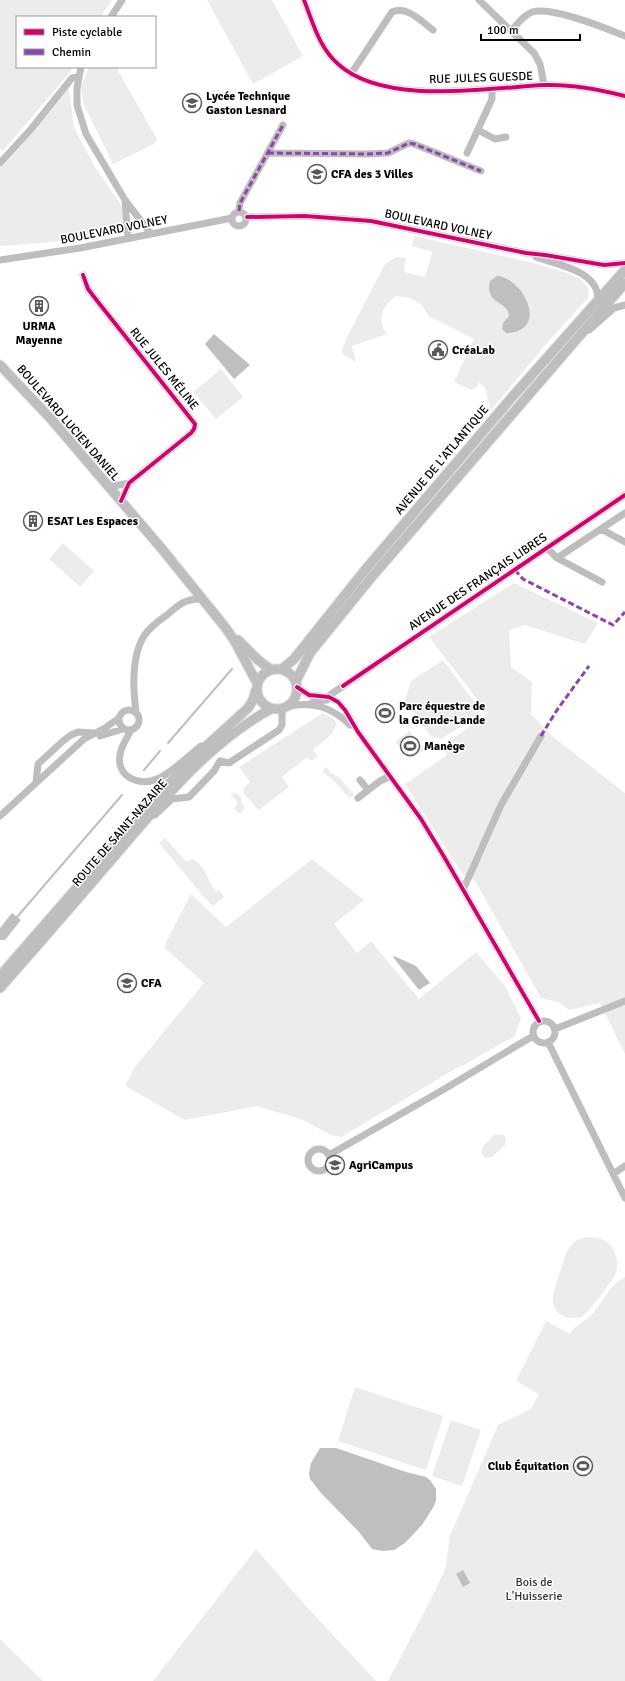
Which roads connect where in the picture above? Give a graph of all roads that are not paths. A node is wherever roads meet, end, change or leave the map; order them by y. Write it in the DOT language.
graph roads {
  1 [pos="122,0"];
  2 [pos="304,0"];
  3 [pos="479,0"];
  4 [pos="112,16"];
  5 [pos="433,30"];
  6 [pos="512,30"];
  7 [pos="625,36"];
  8 [pos="81,68"];
  9 [pos="351,74"];
  10 [pos="78,77"];
  11 [pos="544,85"];
  12 [pos="492,90"];
  13 [pos="625,96"];
  14 [pos="283,125"];
  15 [pos="478,130"];
  16 [pos="506,137"];
  17 [pos="268,153"];
  18 [pos="467,153"];
  19 [pos="0,162"];
  20 [pos="481,171"];
  21 [pos="124,200"];
  22 [pos="239,211"];
  23 [pos="247,217"];
  24 [pos="232,218"];
  25 [pos="151,234"];
  26 [pos="128,238"];
  27 [pos="526,254"];
  28 [pos="0,260"];
  29 [pos="625,263"];
  30 [pos="625,270"];
  31 [pos="83,275"];
  32 [pos="625,283"];
  33 [pos="598,300"];
  34 [pos="625,305"];
  35 [pos="569,347"];
  36 [pos="0,365"];
  37 [pos="129,483"];
  38 [pos="108,487"];
  39 [pos="625,495"];
  40 [pos="121,501"];
  41 [pos="625,513"];
  42 [pos="601,529"];
  43 [pos="625,542"];
  44 [pos="546,548"];
  45 [pos="558,558"];
  46 [pos="602,582"];
  47 [pos="202,599"];
  48 [pos="225,627"];
  49 [pos="270,669"];
  50 [pos="282,669"];
  51 [pos="296,684"];
  52 [pos="257,686"];
  53 [pos="329,697"];
  54 [pos="310,704"];
  55 [pos="286,707"];
  56 [pos="270,709"];
  57 [pos="136,712"];
  58 [pos="119,718"];
  59 [pos="228,725"];
  60 [pos="123,729"];
  61 [pos="131,730"];
  62 [pos="358,732"];
  63 [pos="94,733"];
  64 [pos="541,736"];
  65 [pos="80,744"];
  66 [pos="215,748"];
  67 [pos="220,761"];
  68 [pos="390,776"];
  69 [pos="360,780"];
  70 [pos="36,783"];
  71 [pos="368,790"];
  72 [pos="358,798"];
  73 [pos="0,816"];
  74 [pos="135,832"];
  75 [pos="463,890"];
  76 [pos="0,976"];
  77 [pos="0,988"];
  78 [pos="625,1001"];
  79 [pos="539,1021"];
  80 [pos="555,1029"];
  81 [pos="533,1036"];
  82 [pos="548,1042"];
  83 [pos="329,1155"];
  84 [pos="625,1166"];
  85 [pos="613,1174"];
  86 [pos="625,1198"];
  1 -- 4 [label="street"];
  2 -- 9 [label="street, RUE JULES GUESDE"];
  3 -- 6 [label="street"];
  5 -- 9 [label="street"];
  6 -- 7 [label="street"];
  6 -- 11 [label="street"];
  8 -- 10 [label="street"];
  9 -- 12 [label="street, RUE JULES GUESDE"];
  10 -- 19 [label="street"];
  10 -- 21 [label="street"];
  11 -- 12 [label="street, RUE JULES GUESDE"];
  11 -- 13 [label="street, RUE JULES GUESDE"];
  12 -- 15 [label="street"];
  14 -- 17 [label="street"];
  15 -- 16 [label="street"];
  15 -- 18 [label="street"];
  17 -- 20 [label="street"];
  17 -- 22 [label="street"];
  21 -- 25 [label="street"];
  21 -- 26 [label="street"];
  22 -- 23 [label="street"];
  22 -- 24 [label="street"];
  23 -- 24 [label="street, BOULEVARD VOLNEY"];
  23 -- 27 [label="street, BOULEVARD VOLNEY"];
  24 -- 25 [label="street, BOULEVARD VOLNEY"];
  25 -- 26 [label="street, BOULEVARD VOLNEY"];
  26 -- 28 [label="street, BOULEVARD VOLNEY"];
  27 -- 29 [label="street, BOULEVARD VOLNEY"];
  27 -- 33 [label="street, BOULEVARD VOLNEY"];
  30 -- 33 [label="main road, AVENUE DE L'ATLANTIQUE"];
  31 -- 37 [label="street, RUE JULES MÉLINE"];
  32 -- 35 [label="main road, AVENUE DE L'ATLANTIQUE"];
  33 -- 50 [label="main road, AVENUE DE L'ATLANTIQUE"];
  34 -- 35 [label="street"];
  35 -- 51 [label="main road, AVENUE DE L'ATLANTIQUE"];
  36 -- 38 [label="main road, BOULEVARD LUCIEN DANIEL"];
  37 -- 38 [label="street"];
  37 -- 40 [label="street, RUE JULES MÉLINE"];
  38 -- 40 [label="main road, BOULEVARD LUCIEN DANIEL"];
  39 -- 44 [label="street, AVENUE DES FRANÇAIS LIBRES"];
  40 -- 47 [label="main road, BOULEVARD LUCIEN DANIEL"];
  41 -- 42 [label="street"];
  42 -- 43 [label="street"];
  42 -- 45 [label="street"];
  44 -- 45 [label="street"];
  44 -- 53 [label="street, AVENUE DES FRANÇAIS LIBRES"];
  45 -- 46 [label="street"];
  47 -- 48 [label="main road, BOULEVARD LUCIEN DANIEL"];
  47 -- 57 [label="street"];
  48 -- 49 [label="main road, BOULEVARD LUCIEN DANIEL"];
  48 -- 52 [label="main road, BOULEVARD LUCIEN DANIEL"];
  49 -- 50 [label="main road"];
  49 -- 52 [label="main road"];
  50 -- 51 [label="main road"];
  51 -- 53 [label="street"];
  51 -- 55 [label="main road"];
  52 -- 56 [label="main road"];
  52 -- 59 [label="main road, ROUTE DE SAINT-NAZAIRE"];
  53 -- 54 [label="street, AVENUE DES FRANÇAIS LIBRES"];
  53 -- 62 [label="street"];
  54 -- 55 [label="street"];
  54 -- 62 [label="street"];
  55 -- 56 [label="main road"];
  55 -- 67 [label="street"];
  56 -- 66 [label="main road, ROUTE DE SAINT-NAZAIRE"];
  57 -- 58 [label="street"];
  57 -- 61 [label="street"];
  58 -- 60 [label="street"];
  58 -- 63 [label="street"];
  59 -- 61 [label="street"];
  59 -- 76 [label="main road, ROUTE DE SAINT-NAZAIRE"];
  60 -- 61 [label="street"];
  60 -- 65 [label="street"];
  62 -- 68 [label="street"];
  63 -- 65 [label="street"];
  63 -- 70 [label="street"];
  64 -- 75 [label="street"];
  65 -- 70 [label="street"];
  66 -- 67 [label="street"];
  66 -- 74 [label="main road, ROUTE DE SAINT-NAZAIRE"];
  67 -- 74 [label="street"];
  68 -- 71 [label="street"];
  68 -- 75 [label="street"];
  69 -- 71 [label="street"];
  70 -- 73 [label="street"];
  71 -- 72 [label="street"];
  74 -- 77 [label="main road, ROUTE DE SAINT-NAZAIRE"];
  75 -- 79 [label="street"];
  78 -- 80 [label="street"];
  79 -- 80 [label="street"];
  79 -- 81 [label="street"];
  80 -- 82 [label="street"];
  81 -- 82 [label="street"];
  81 -- 83 [label="street"];
  82 -- 85 [label="street"];
  84 -- 85 [label="street"];
  85 -- 86 [label="street"];
}
